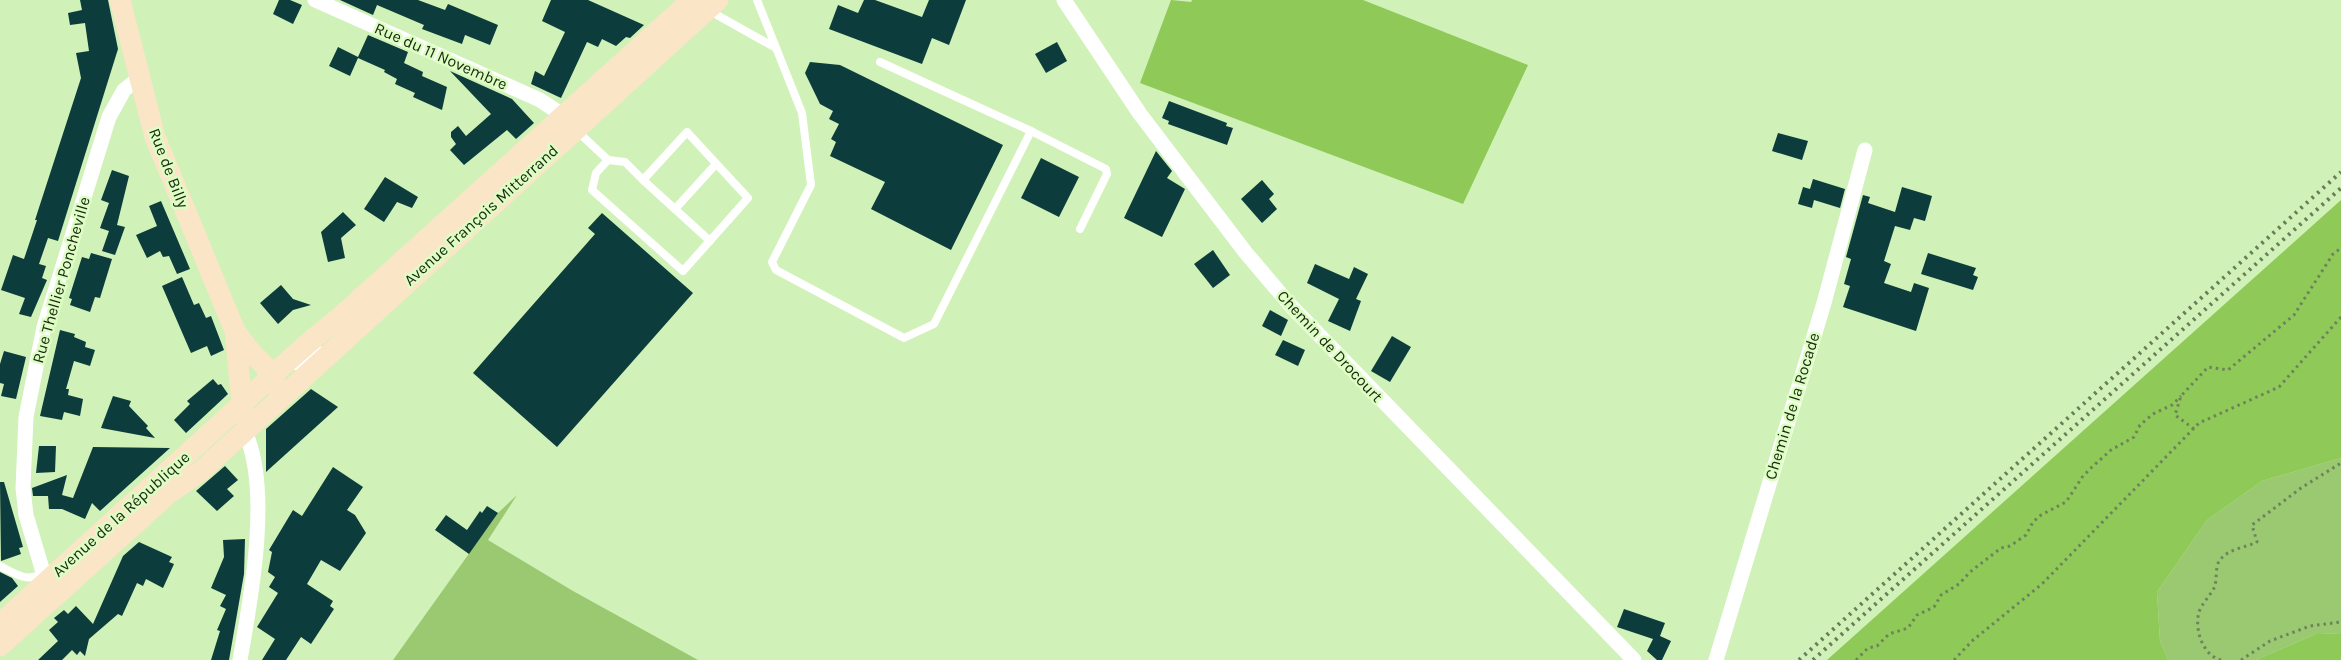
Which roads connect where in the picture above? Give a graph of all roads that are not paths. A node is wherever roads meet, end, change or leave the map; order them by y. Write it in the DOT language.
graph roads {
  1 [pos="120,0"];
  2 [pos="316,0"];
  3 [pos="757,0"];
  4 [pos="1064,0"];
  5 [pos="706,3"];
  6 [pos="776,48"];
  7 [pos="880,62"];
  8 [pos="139,78"];
  9 [pos="569,123"];
  10 [pos="1031,131"];
  11 [pos="1865,150"];
  12 [pos="608,160"];
  13 [pos="716,164"];
  14 [pos="643,180"];
  15 [pos="675,209"];
  16 [pos="1080,229"];
  17 [pos="710,241"];
  18 [pos="420,246"];
  19 [pos="412,266"];
  20 [pos="235,331"];
  21 [pos="327,343"];
  22 [pos="273,374"];
  23 [pos="242,404"];
  24 [pos="266,409"];
  25 [pos="244,430"];
  26 [pos="218,443"];
  27 [pos="209,448"];
  28 [pos="0,566"];
  29 [pos="45,577"];
  30 [pos="0,624"];
  31 [pos="0,634"];
  32 [pos="0,646"];
  33 [pos="240,660"];
  34 [pos="1634,660"];
  35 [pos="1716,660"];
  1 -- 8 [label="main road, Rue de Billy"];
  2 -- 9 [label="street, Rue du 11 Novembre"];
  3 -- 6 [label="lane"];
  4 -- 34 [label="street, Chemin de Drocourt"];
  5 -- 6 [label="lane"];
  5 -- 9 [label="main road, Avenue François Mitterrand"];
  6 -- 10 [label="lane"];
  7 -- 10 [label="lane"];
  8 -- 20 [label="main road, Rue de Billy"];
  8 -- 29 [label="street, Rue Thellier Poncheville"];
  9 -- 12 [label="lane"];
  9 -- 18 [label="main road, Avenue François Mitterrand"];
  9 -- 24 [label="main road, Avenue François Mitterrand"];
  10 -- 16 [label="lane"];
  11 -- 35 [label="street, Chemin de la Rocade"];
  12 -- 14 [label="lane"];
  12 -- 17 [label="lane"];
  13 -- 14 [label="lane"];
  13 -- 15 [label="lane"];
  13 -- 17 [label="lane"];
  14 -- 15 [label="lane"];
  15 -- 17 [label="lane"];
  18 -- 19 [label="lane"];
  18 -- 22 [label="main road, Avenue François Mitterrand"];
  20 -- 22 [label="main road, Rue de Billy"];
  20 -- 23 [label="main road, Rue de Billy"];
  21 -- 22 [label="lane"];
  22 -- 23 [label="main road, Avenue François Mitterrand"];
  22 -- 24 [label="main road"];
  23 -- 25 [label="main road, Rue de Billy"];
  23 -- 29 [label="main road, Avenue de la République"];
  24 -- 25 [label="main road, Avenue François Mitterrand"];
  25 -- 26 [label="lane"];
  25 -- 32 [label="main road, Avenue de la République"];
  25 -- 33 [label="street"];
  27 -- 31 [label="lane"];
  28 -- 29 [label="lane"];
  29 -- 30 [label="main road, Avenue de la République"];
}
